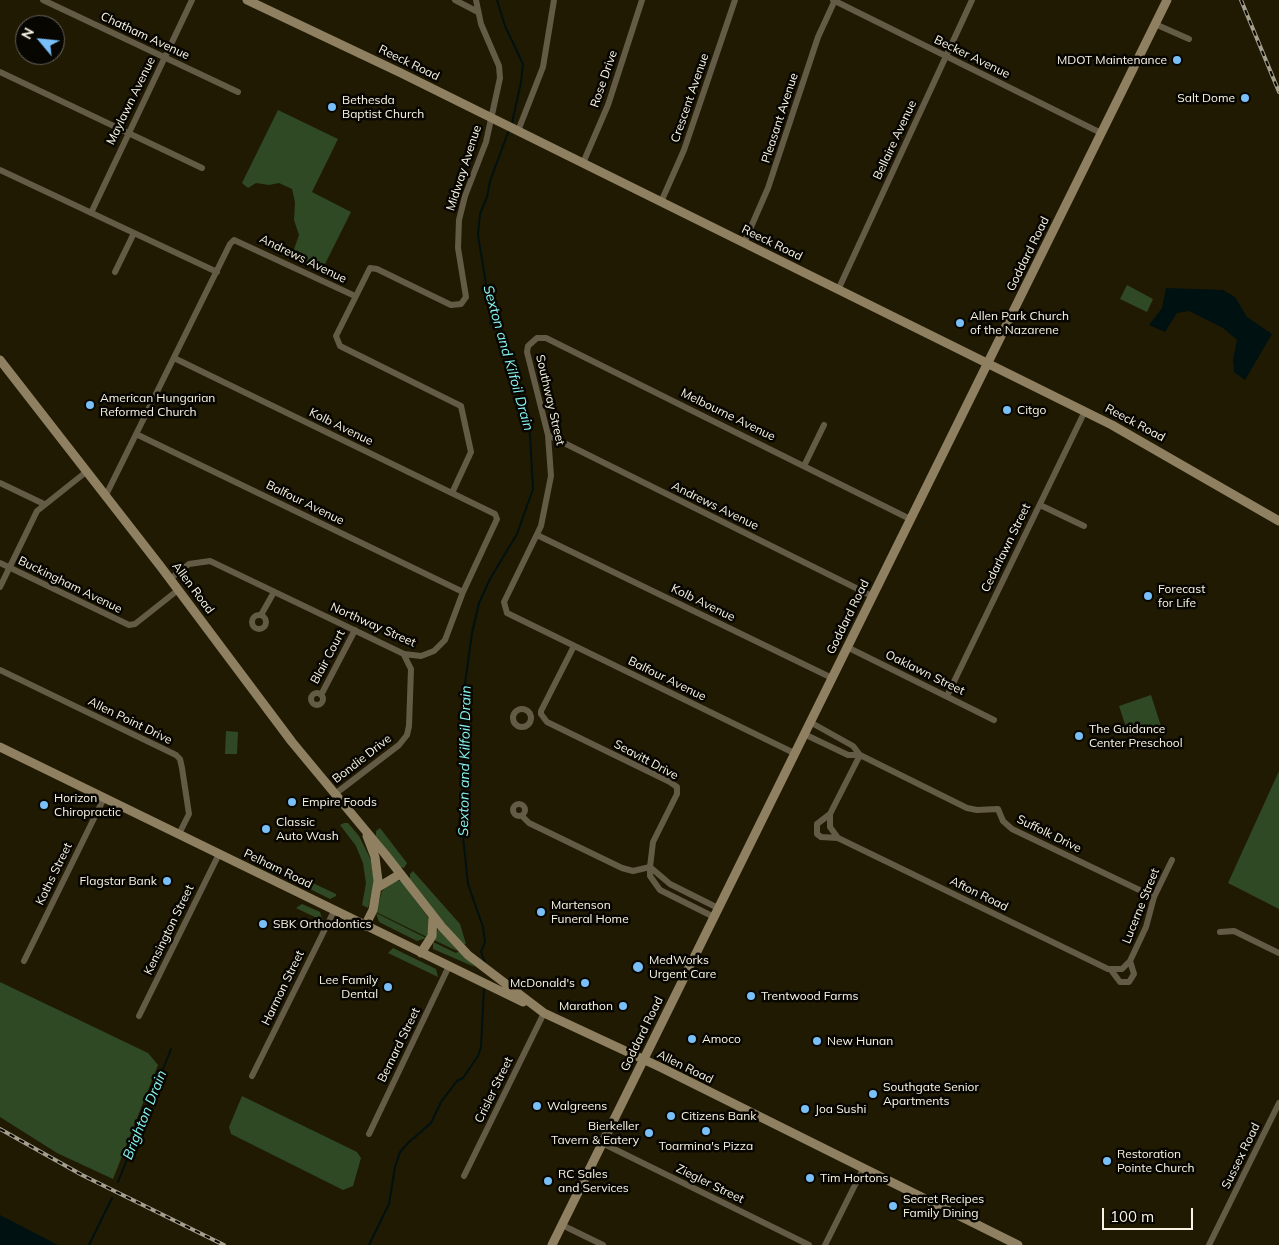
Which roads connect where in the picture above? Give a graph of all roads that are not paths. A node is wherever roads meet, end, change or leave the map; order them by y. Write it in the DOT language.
graph roads {
  1 [pos="43,0"];
  2 [pos="192,0"];
  3 [pos="247,0"];
  4 [pos="455,0"];
  5 [pos="476,0"];
  6 [pos="554,0"];
  7 [pos="642,0"];
  8 [pos="735,0"];
  9 [pos="834,0"];
  10 [pos="972,0"];
  11 [pos="1167,0"];
  12 [pos="478,12"];
  13 [pos="1155,24"];
  14 [pos="1189,40"];
  15 [pos="165,57"];
  16 [pos="946,57"];
  17 [pos="0,72"];
  18 [pos="238,92"];
  19 [pos="491,118"];
  20 [pos="517,130"];
  21 [pos="128,133"];
  22 [pos="1101,133"];
  23 [pos="583,163"];
  24 [pos="202,168"];
  25 [pos="0,170"];
  26 [pos="661,202"];
  27 [pos="91,213"];
  28 [pos="134,233"];
  29 [pos="744,243"];
  30 [pos="115,272"];
  31 [pos="216,272"];
  32 [pos="838,290"];
  33 [pos="355,296"];
  34 [pos="534,339"];
  35 [pos="174,358"];
  36 [pos="0,360"];
  37 [pos="987,364"];
  38 [pos="1085,411"];
  39 [pos="824,425"];
  40 [pos="136,434"];
  41 [pos="548,435"];
  42 [pos="804,466"];
  43 [pos="86,472"];
  44 [pos="0,483"];
  45 [pos="452,494"];
  46 [pos="106,497"];
  47 [pos="44,504"];
  48 [pos="1040,505"];
  49 [pos="496,518"];
  50 [pos="910,519"];
  51 [pos="1279,521"];
  52 [pos="1084,526"];
  53 [pos="537,535"];
  54 [pos="0,563"];
  55 [pos="9,568"];
  56 [pos="170,579"];
  57 [pos="0,587"];
  58 [pos="178,590"];
  59 [pos="274,592"];
  60 [pos="463,592"];
  61 [pos="872,596"];
  62 [pos="504,609"];
  63 [pos="261,615"];
  64 [pos="355,630"];
  65 [pos="574,646"];
  66 [pos="847,647"];
  67 [pos="404,654"];
  68 [pos="0,670"];
  69 [pos="832,678"];
  70 [pos="321,695"];
  71 [pos="947,696"];
  72 [pos="541,714"];
  73 [pos="531,716"];
  74 [pos="994,720"];
  75 [pos="810,722"];
  76 [pos="804,734"];
  77 [pos="0,747"];
  78 [pos="794,754"];
  79 [pos="860,754"];
  80 [pos="335,794"];
  81 [pos="104,798"];
  82 [pos="830,814"];
  83 [pos="522,816"];
  84 [pos="366,831"];
  85 [pos="179,834"];
  86 [pos="838,838"];
  87 [pos="219,854"];
  88 [pos="1172,860"];
  89 [pos="650,867"];
  90 [pos="400,874"];
  91 [pos="378,888"];
  92 [pos="1154,897"];
  93 [pos="334,911"];
  94 [pos="716,913"];
  95 [pos="434,917"];
  96 [pos="365,926"];
  97 [pos="1220,932"];
  98 [pos="421,953"];
  99 [pos="1279,953"];
  100 [pos="24,960"];
  101 [pos="1130,961"];
  102 [pos="449,966"];
  103 [pos="1111,970"];
  104 [pos="1129,982"];
  105 [pos="544,1013"];
  106 [pos="139,1016"];
  107 [pos="643,1061"];
  108 [pos="252,1076"];
  109 [pos="1279,1103"];
  110 [pos="369,1134"];
  111 [pos="602,1143"];
  112 [pos="863,1169"];
  113 [pos="464,1176"];
  114 [pos="562,1224"];
  115 [pos="552,1245"];
  116 [pos="603,1245"];
  117 [pos="808,1245"];
  118 [pos="825,1245"];
  119 [pos="1018,1245"];
  120 [pos="1209,1245"];
  1 -- 15 [label="street, Chatham Avenue"];
  2 -- 15 [label="street, Maylawn Avenue"];
  3 -- 19 [label="main road, Reeck Road"];
  4 -- 12 [label="street"];
  5 -- 12 [label="street, Midway Avenue"];
  6 -- 20 [label="street"];
  7 -- 23 [label="street, Rose Drive"];
  8 -- 26 [label="street, Crescent Avenue"];
  9 -- 16 [label="street, Becker Avenue"];
  9 -- 29 [label="street, Pleasant Avenue"];
  10 -- 16 [label="street, Bellaire Avenue"];
  11 -- 13 [label="main road, Goddard Road"];
  12 -- 19 [label="street, Midway Avenue"];
  13 -- 14 [label="street"];
  13 -- 22 [label="main road, Goddard Road"];
  15 -- 18 [label="street, Chatham Avenue"];
  15 -- 21 [label="street, Maylawn Avenue"];
  16 -- 22 [label="street, Becker Avenue"];
  16 -- 32 [label="street, Bellaire Avenue"];
  17 -- 21 [label="street"];
  19 -- 20 [label="main road, Reeck Road"];
  19 -- 33 [label="street, Midway Avenue"];
  20 -- 23 [label="main road, Reeck Road"];
  21 -- 24 [label="street"];
  21 -- 27 [label="street, Maylawn Avenue"];
  22 -- 37 [label="main road, Goddard Road"];
  23 -- 26 [label="main road, Reeck Road"];
  25 -- 27 [label="street"];
  26 -- 29 [label="main road, Reeck Road"];
  27 -- 28 [label="street"];
  28 -- 30 [label="street"];
  28 -- 31 [label="street"];
  29 -- 32 [label="main road, Reeck Road"];
  31 -- 33 [label="street, Andrews Avenue"];
  31 -- 35 [label="street"];
  32 -- 37 [label="main road, Reeck Road"];
  33 -- 45 [label="street, Andrews Avenue"];
  34 -- 41 [label="street, Southway Street"];
  34 -- 42 [label="street, Melbourne Avenue"];
  35 -- 40 [label="street"];
  35 -- 45 [label="street, Kolb Avenue"];
  36 -- 43 [label="main road, Allen Road"];
  37 -- 38 [label="main road, Reeck Road"];
  37 -- 50 [label="main road, Goddard Road"];
  38 -- 48 [label="street, Cedarlawn Street"];
  38 -- 51 [label="main road, Reeck Road"];
  39 -- 42 [label="street"];
  40 -- 46 [label="street"];
  40 -- 60 [label="street, Balfour Avenue"];
  41 -- 53 [label="street, Southway Street"];
  41 -- 61 [label="street, Andrews Avenue"];
  42 -- 50 [label="street, Melbourne Avenue"];
  43 -- 46 [label="main road, Allen Road"];
  43 -- 47 [label="street"];
  44 -- 47 [label="street"];
  45 -- 49 [label="street, Kolb Avenue"];
  46 -- 56 [label="main road, Allen Road"];
  47 -- 55 [label="street"];
  48 -- 52 [label="street"];
  48 -- 71 [label="street, Cedarlawn Street"];
  49 -- 60 [label="street, Northway Street"];
  50 -- 61 [label="main road, Goddard Road"];
  53 -- 62 [label="street, Southway Street"];
  53 -- 69 [label="street, Kolb Avenue"];
  54 -- 55 [label="street, Buckingham Avenue"];
  55 -- 57 [label="street"];
  55 -- 58 [label="street, Buckingham Avenue"];
  56 -- 58 [label="main road, Allen Road"];
  56 -- 59 [label="street, Northway Street"];
  58 -- 80 [label="main road, Allen Road"];
  59 -- 63 [label="street"];
  59 -- 64 [label="street, Northway Street"];
  60 -- 67 [label="street, Northway Street"];
  61 -- 66 [label="main road, Goddard Road"];
  62 -- 65 [label="street, Balfour Avenue"];
  64 -- 67 [label="street, Northway Street"];
  64 -- 70 [label="street, Blair Court"];
  65 -- 72 [label="street"];
  65 -- 78 [label="street, Balfour Avenue"];
  66 -- 69 [label="main road, Goddard Road"];
  66 -- 71 [label="street, Oaklawn Street"];
  67 -- 80 [label="street, Bondie Drive"];
  68 -- 85 [label="street, Allen Point Drive"];
  69 -- 75 [label="main road, Goddard Road"];
  71 -- 74 [label="street, Oaklawn Street"];
  72 -- 73 [label="street"];
  72 -- 89 [label="street, Seavitt Drive"];
  75 -- 76 [label="main road, Goddard Road"];
  75 -- 79 [label="street, Suffolk Drive"];
  76 -- 78 [label="main road, Goddard Road"];
  76 -- 79 [label="street, Suffolk Drive"];
  77 -- 81 [label="main road, Pelham Road"];
  78 -- 94 [label="main road, Goddard Road"];
  79 -- 82 [label="street"];
  79 -- 92 [label="street, Suffolk Drive"];
  80 -- 84 [label="main road, Allen Road"];
  81 -- 85 [label="main road, Pelham Road"];
  81 -- 100 [label="street, Koths Street"];
  82 -- 86 [label="street, Afton Road"];
  82 -- 86 [label="street, Afton Road"];
  83 -- 89 [label="street"];
  84 -- 90 [label="main road, Allen Road"];
  84 -- 91 [label="main road, Allen Road"];
  85 -- 87 [label="main road, Pelham Road"];
  86 -- 103 [label="street, Afton Road"];
  87 -- 93 [label="main road, Pelham Road"];
  87 -- 106 [label="street, Kensington Street"];
  88 -- 92 [label="street, Lucerne Street"];
  89 -- 94 [label="street"];
  89 -- 94 [label="street"];
  90 -- 91 [label="main road"];
  90 -- 95 [label="main road, Allen Road"];
  91 -- 96 [label="main road, Allen Road"];
  92 -- 101 [label="street, Lucerne Street"];
  93 -- 96 [label="main road, Pelham Road"];
  93 -- 108 [label="street, Harmon Street"];
  94 -- 107 [label="main road, Goddard Road"];
  95 -- 98 [label="main road"];
  95 -- 105 [label="main road, Allen Road"];
  96 -- 98 [label="main road, Pelham Road"];
  97 -- 99 [label="street"];
  98 -- 102 [label="main road, Pelham Road"];
  101 -- 103 [label="street, Lucerne Street"];
  101 -- 104 [label="street, Lucerne Street"];
  102 -- 105 [label="main road, Pelham Road"];
  102 -- 110 [label="street, Bernard Street"];
  103 -- 104 [label="street, Afton Road"];
  105 -- 107 [label="main road, Allen Road"];
  105 -- 113 [label="street, Crisler Street"];
  107 -- 111 [label="main road, Goddard Road"];
  107 -- 112 [label="main road, Allen Road"];
  109 -- 120 [label="street, Sussex Road"];
  111 -- 114 [label="main road, Goddard Road"];
  111 -- 117 [label="street, Ziegler Street"];
  112 -- 118 [label="street"];
  112 -- 119 [label="main road, Allen Road"];
  114 -- 115 [label="main road, Goddard Road"];
  114 -- 116 [label="street"];
}
